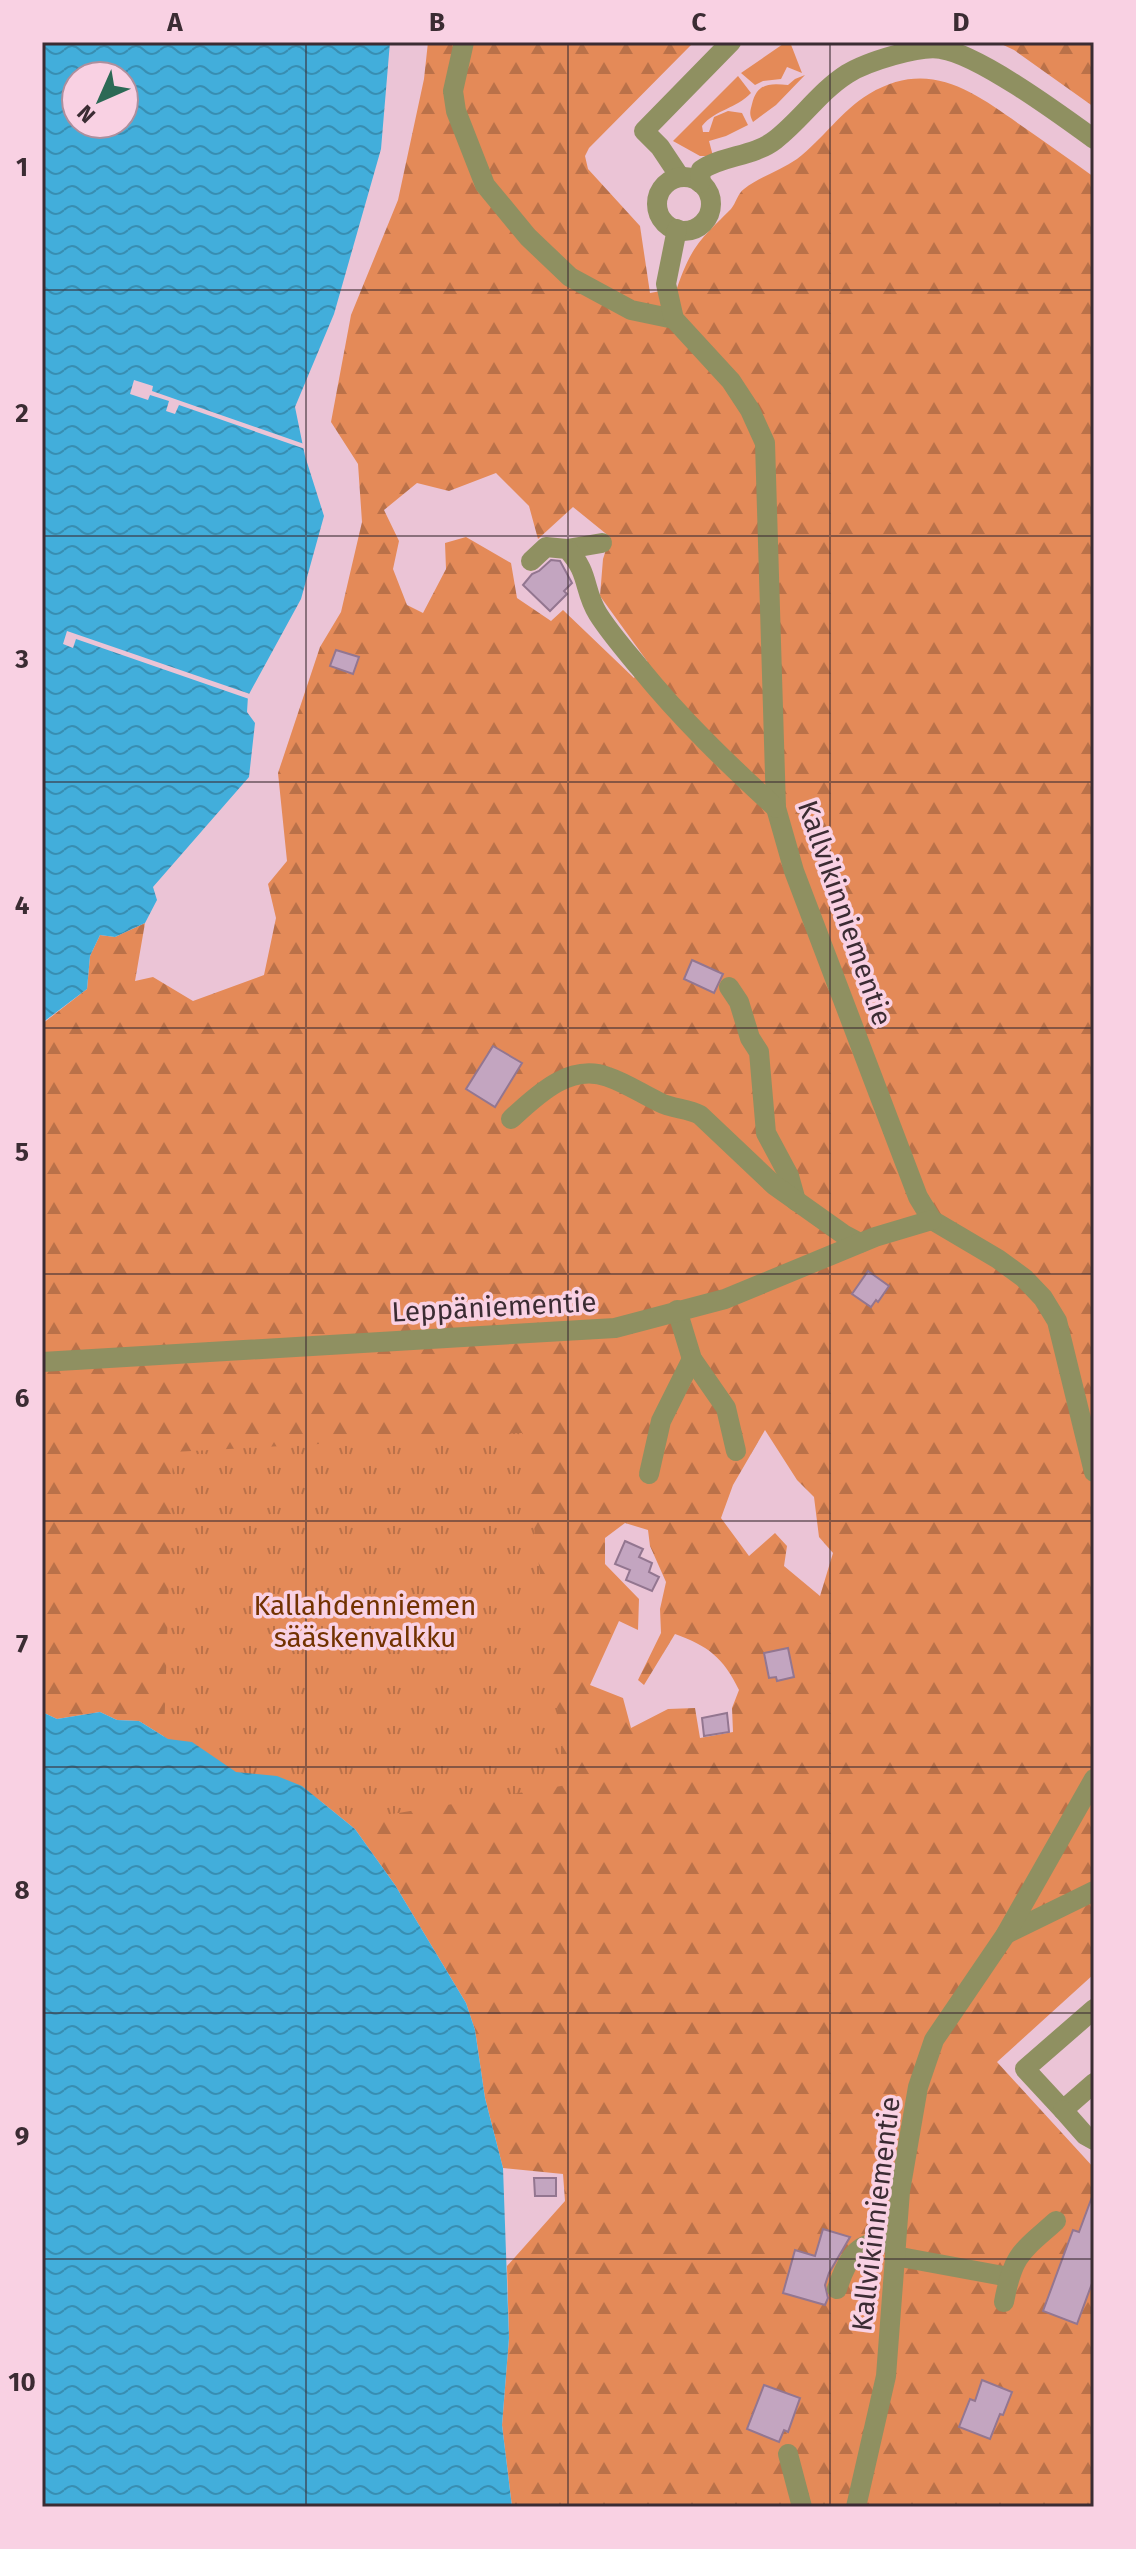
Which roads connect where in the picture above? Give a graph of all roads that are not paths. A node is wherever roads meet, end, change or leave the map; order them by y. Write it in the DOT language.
graph roads {
  1 [pos="464,42"];
  2 [pos="731,42"];
  3 [pos="938,45"];
  4 [pos="1094,139"];
  5 [pos="690,180"];
  6 [pos="677,229"];
  7 [pos="674,319"];
  8 [pos="602,543"];
  9 [pos="567,549"];
  10 [pos="531,561"];
  11 [pos="776,808"];
  12 [pos="729,987"];
  13 [pos="511,1119"];
  14 [pos="796,1201"];
  15 [pos="932,1220"];
  16 [pos="860,1243"];
  17 [pos="677,1310"];
  18 [pos="692,1359"];
  19 [pos="42,1362"];
  20 [pos="736,1451"];
  21 [pos="1094,1472"];
  22 [pos="649,1474"];
  23 [pos="1094,1779"];
  24 [pos="1094,1891"];
  25 [pos="1006,1934"];
  26 [pos="1094,2009"];
  27 [pos="1094,2083"];
  28 [pos="1063,2110"];
  29 [pos="1094,2140"];
  30 [pos="1056,2221"];
  31 [pos="895,2249"];
  32 [pos="1009,2277"];
  33 [pos="837,2289"];
  34 [pos="1004,2302"];
  35 [pos="788,2454"];
  36 [pos="802,2507"];
  37 [pos="856,2507"];
  1 -- 7 [label="street"];
  2 -- 5 [label="street"];
  3 -- 4 [label="street"];
  3 -- 5 [label="street"];
  5 -- 6 [label="street"];
  5 -- 6 [label="street"];
  6 -- 7 [label="street"];
  7 -- 11 [label="street, Kallvikinniementie"];
  8 -- 9 [label="street"];
  9 -- 10 [label="street"];
  9 -- 11 [label="street"];
  11 -- 15 [label="street, Kallvikinniementie"];
  12 -- 14 [label="street"];
  13 -- 14 [label="street"];
  14 -- 16 [label="street"];
  15 -- 16 [label="street, Leppäniementie"];
  15 -- 21 [label="street"];
  16 -- 17 [label="street, Leppäniementie"];
  17 -- 18 [label="street"];
  17 -- 19 [label="street, Leppäniementie"];
  18 -- 20 [label="street"];
  18 -- 22 [label="street"];
  23 -- 25 [label="street, Kallvikinniementie"];
  24 -- 25 [label="street"];
  25 -- 31 [label="street, Kallvikinniementie"];
  26 -- 28 [label="street"];
  27 -- 28 [label="street"];
  28 -- 29 [label="street"];
  30 -- 32 [label="street"];
  31 -- 32 [label="street"];
  31 -- 33 [label="street"];
  31 -- 37 [label="street, Kallvikinniementie"];
  32 -- 34 [label="street"];
  35 -- 36 [label="street"];
}
